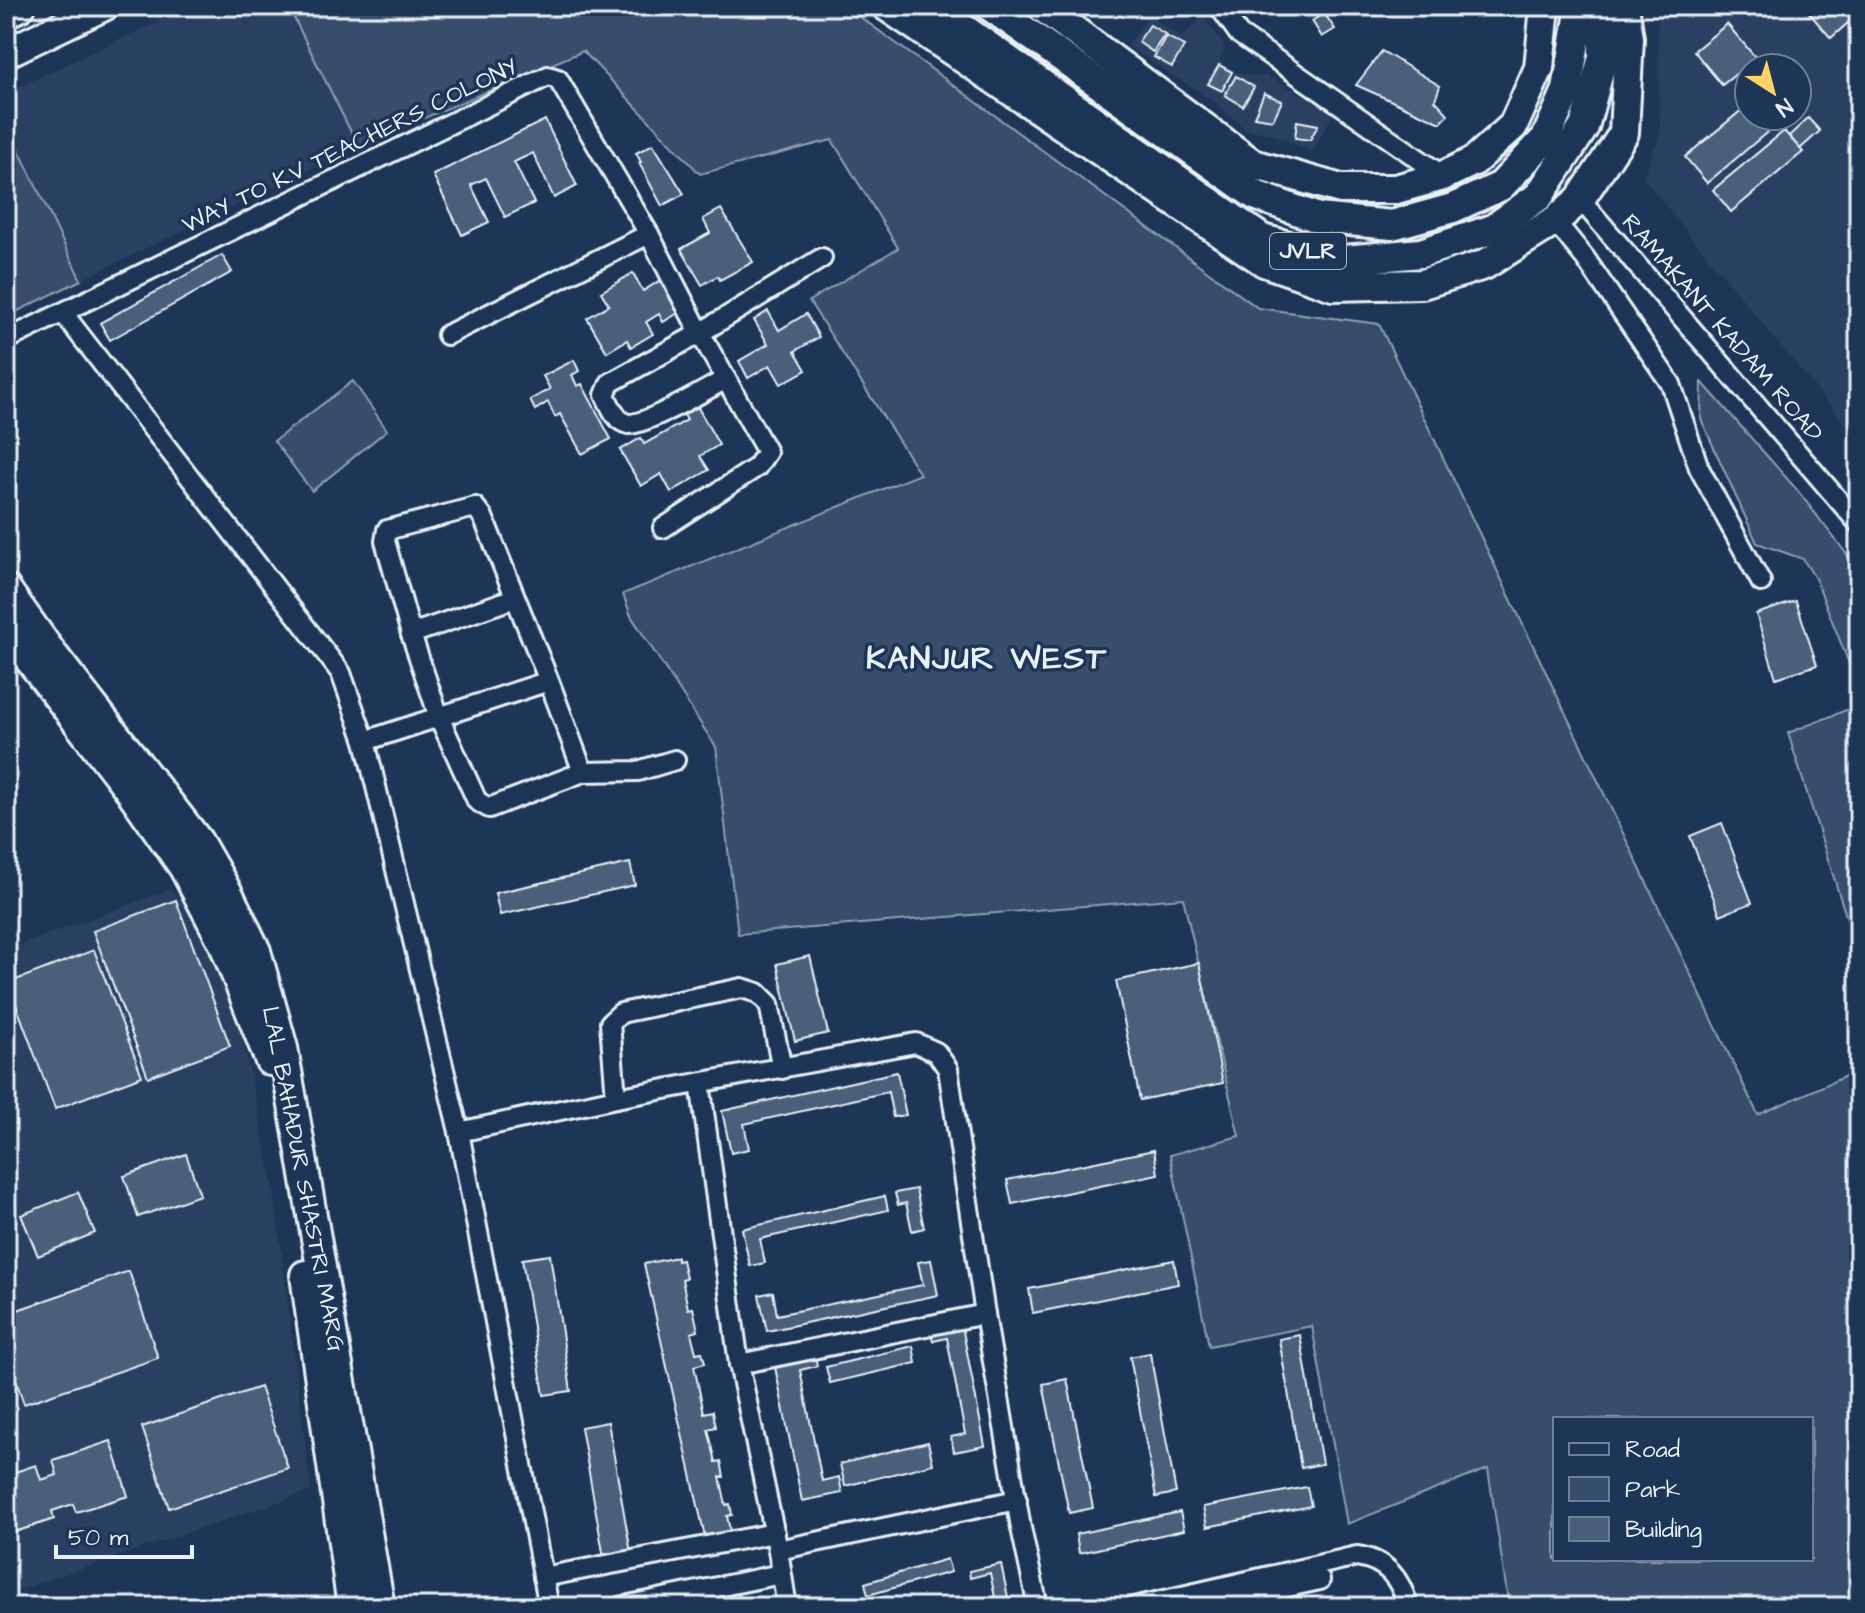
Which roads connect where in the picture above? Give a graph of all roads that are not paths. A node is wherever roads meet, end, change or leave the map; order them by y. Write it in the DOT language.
graph roads {
  1 [pos="21,6"];
  2 [pos="78,6"];
  3 [pos="104,6"];
  4 [pos="886,6"];
  5 [pos="931,6"];
  6 [pos="990,6"];
  7 [pos="1041,6"];
  8 [pos="1219,6"];
  9 [pos="1545,6"];
  10 [pos="1581,6"];
  11 [pos="1603,6"];
  12 [pos="1624,6"];
  13 [pos="6,13"];
  14 [pos="6,39"];
  15 [pos="6,53"];
  16 [pos="1443,176"];
  17 [pos="1580,199"];
  18 [pos="1555,221"];
  19 [pos="649,234"];
  20 [pos="822,258"];
  21 [pos="63,313"];
  22 [pos="700,333"];
  23 [pos="447,335"];
  24 [pos="6,340"];
  25 [pos="726,379"];
  26 [pos="1859,524"];
  27 [pos="663,528"];
  28 [pos="1761,582"];
  29 [pos="6,589"];
  30 [pos="515,598"];
  31 [pos="6,629"];
  32 [pos="411,634"];
  33 [pos="549,681"];
  34 [pos="439,717"];
  35 [pos="365,741"];
  36 [pos="675,760"];
  37 [pos="583,772"];
  38 [pos="782,1069"];
  39 [pos="700,1083"];
  40 [pos="616,1098"];
  41 [pos="459,1132"];
  42 [pos="985,1314"];
  43 [pos="739,1364"];
  44 [pos="1017,1500"];
  45 [pos="776,1542"];
  46 [pos="781,1574"];
  47 [pos="543,1577"];
  48 [pos="1291,1579"];
  49 [pos="1320,1580"];
  50 [pos="1244,1589"];
  51 [pos="1227,1600"];
  52 [pos="352,1607"];
  53 [pos="380,1607"];
  54 [pos="549,1607"];
  55 [pos="619,1607"];
  56 [pos="787,1607"];
  57 [pos="1038,1607"];
  58 [pos="1134,1607"];
  59 [pos="1408,1607"];
  1 -- 13 [label="main road"];
  2 -- 14 [label="main road"];
  3 -- 15 [label="main road"];
  4 -- 18 [label="main road"];
  5 -- 11 [label="main road, JVLR"];
  6 -- 10 [label="main road, JVLR"];
  7 -- 16 [label="main road"];
  8 -- 16 [label="street"];
  9 -- 16 [label="main road"];
  12 -- 17 [label="main road"];
  17 -- 18 [label="main road"];
  17 -- 26 [label="street, RAMAKANT KADAM ROAD"];
  18 -- 28 [label="street"];
  19 -- 21 [label="street, WAY TO K.V TEACHERS COLONY"];
  19 -- 22 [label="street, WAY TO K.V TEACHERS COLONY"];
  19 -- 23 [label="street"];
  20 -- 22 [label="street"];
  21 -- 24 [label="street, WAY TO K.V TEACHERS COLONY"];
  21 -- 35 [label="street"];
  22 -- 25 [label="street, WAY TO K.V TEACHERS COLONY"];
  22 -- 25 [label="street"];
  25 -- 27 [label="street, WAY TO K.V TEACHERS COLONY"];
  29 -- 53 [label="main road, LAL BAHADUR SHASTRI MARG"];
  30 -- 32 [label="street"];
  30 -- 32 [label="street"];
  30 -- 33 [label="street"];
  31 -- 52 [label="main road, LAL BAHADUR SHASTRI MARG"];
  32 -- 34 [label="street"];
  33 -- 34 [label="street"];
  33 -- 37 [label="street"];
  34 -- 35 [label="street"];
  34 -- 37 [label="street"];
  35 -- 41 [label="street"];
  36 -- 37 [label="street"];
  38 -- 39 [label="street"];
  38 -- 40 [label="street"];
  38 -- 42 [label="street"];
  39 -- 40 [label="street"];
  39 -- 43 [label="street"];
  40 -- 41 [label="street"];
  41 -- 47 [label="street"];
  42 -- 43 [label="street"];
  42 -- 44 [label="street"];
  43 -- 45 [label="street"];
  44 -- 45 [label="street"];
  44 -- 57 [label="street"];
  45 -- 46 [label="street"];
  45 -- 47 [label="street"];
  46 -- 55 [label="street"];
  46 -- 56 [label="street"];
  47 -- 54 [label="street"];
  48 -- 49 [label="street"];
  48 -- 50 [label="street"];
  48 -- 59 [label="street"];
  50 -- 51 [label="street"];
  50 -- 58 [label="street"];
}
